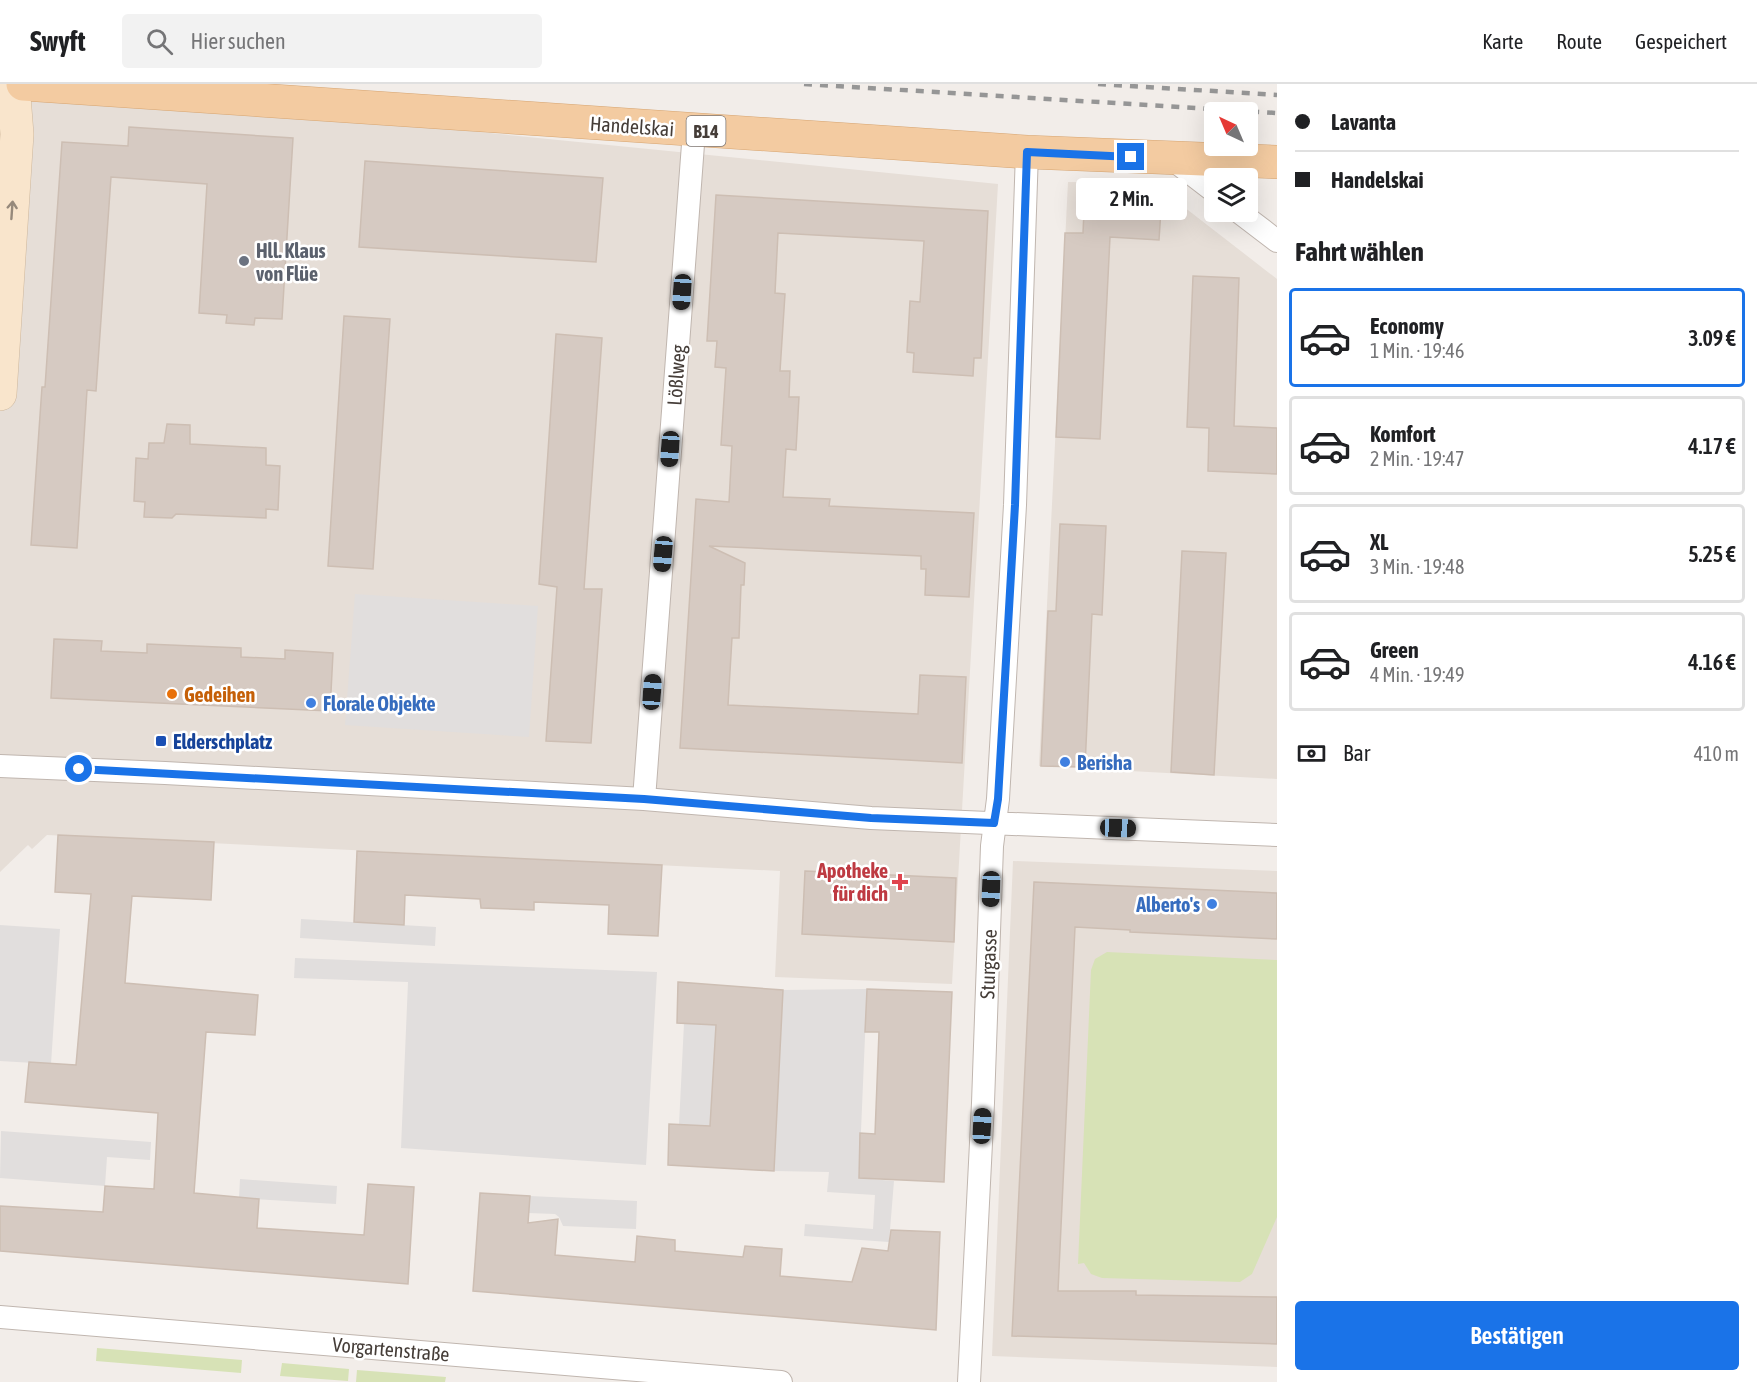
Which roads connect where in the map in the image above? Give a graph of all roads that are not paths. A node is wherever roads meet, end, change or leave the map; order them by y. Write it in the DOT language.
graph roads {
  1 [pos="13,84"];
  2 [pos="23,84"];
  3 [pos="0,117"];
  4 [pos="694,130"];
  5 [pos="1027,152"];
  6 [pos="1172,159"];
  7 [pos="1277,162"];
  8 [pos="1204,184"];
  9 [pos="1252,222"];
  10 [pos="1277,241"];
  11 [pos="0,394"];
  12 [pos="0,766"];
  13 [pos="644,799"];
  14 [pos="994,823"];
  15 [pos="1277,835"];
  16 [pos="0,1317"];
  17 [pos="781,1382"];
  18 [pos="969,1382"];
  1 -- 3 [label="main road"];
  11 -- 1 [label="main road, one-way"];
  2 -- 4 [label="main road, Handelskai / B14"];
  4 -- 5 [label="main road, Handelskai / B14"];
  4 -- 13 [label="street, Lößlweg"];
  5 -- 6 [label="main road, Handelskai / B14"];
  5 -- 14 [label="street, Sturgasse"];
  6 -- 7 [label="main road, Handelskai / B14"];
  6 -- 8 [label="street"];
  9 -- 10 [label="street"];
  12 -- 13 [label="street"];
  13 -- 14 [label="street"];
  14 -- 15 [label="street"];
  14 -- 18 [label="street, Sturgasse"];
  16 -- 17 [label="street, Vorgartenstraße"];
}
